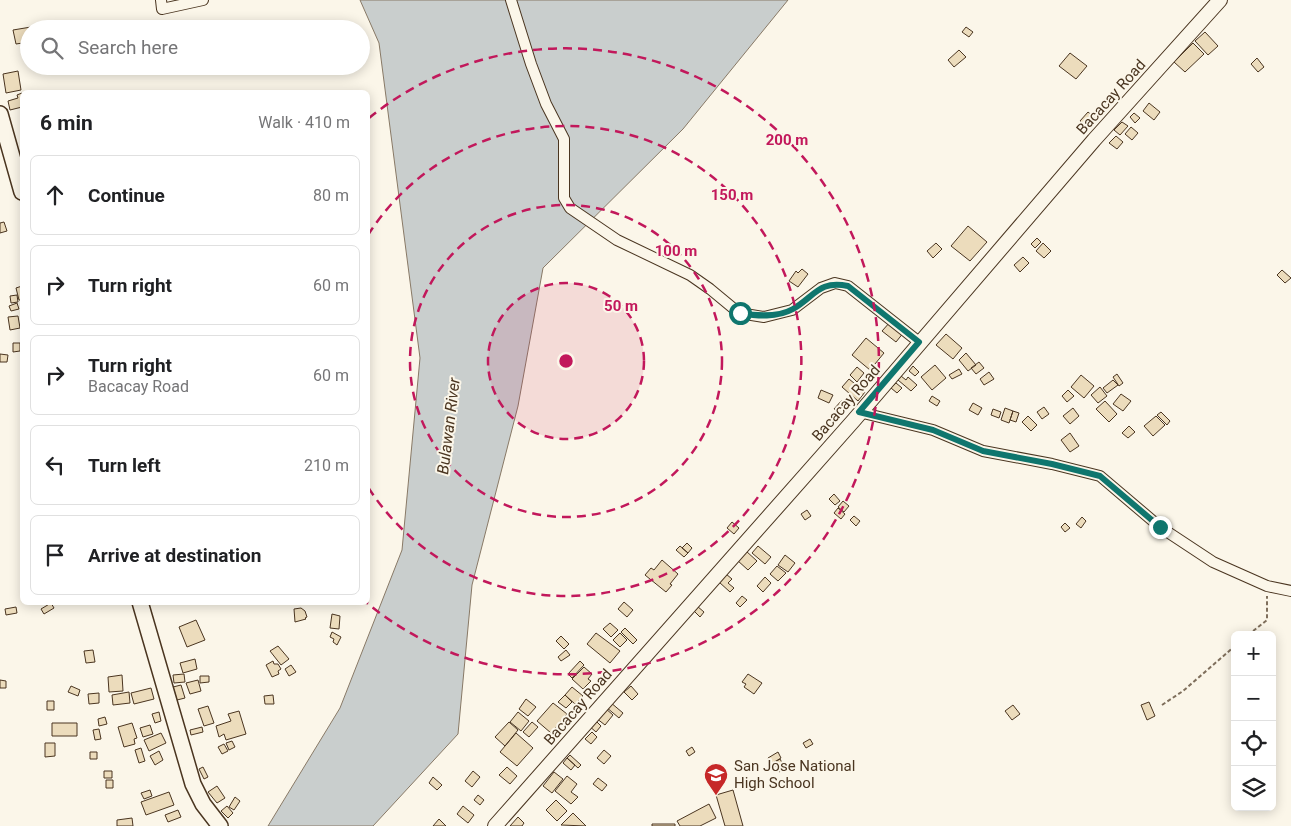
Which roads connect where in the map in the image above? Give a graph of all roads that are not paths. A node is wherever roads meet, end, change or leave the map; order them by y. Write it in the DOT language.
graph roads {
  1 [pos="161,0"];
  2 [pos="202,0"];
  3 [pos="511,0"];
  4 [pos="1220,0"];
  5 [pos="0,114"];
  6 [pos="3,133"];
  7 [pos="20,186"];
  8 [pos="919,342"];
  9 [pos="859,412"];
  10 [pos="1291,591"];
  11 [pos="141,605"];
  12 [pos="220,826"];
  13 [pos="495,826"];
  1 -- 2 [label="street"];
  3 -- 8 [label="street"];
  4 -- 8 [label="main road, Bacacay Road"];
  5 -- 6 [label="main road"];
  6 -- 7 [label="main road"];
  8 -- 9 [label="main road, Bacacay Road"];
  9 -- 10 [label="street"];
  9 -- 13 [label="main road, Bacacay Road"];
  11 -- 12 [label="main road"];
}
